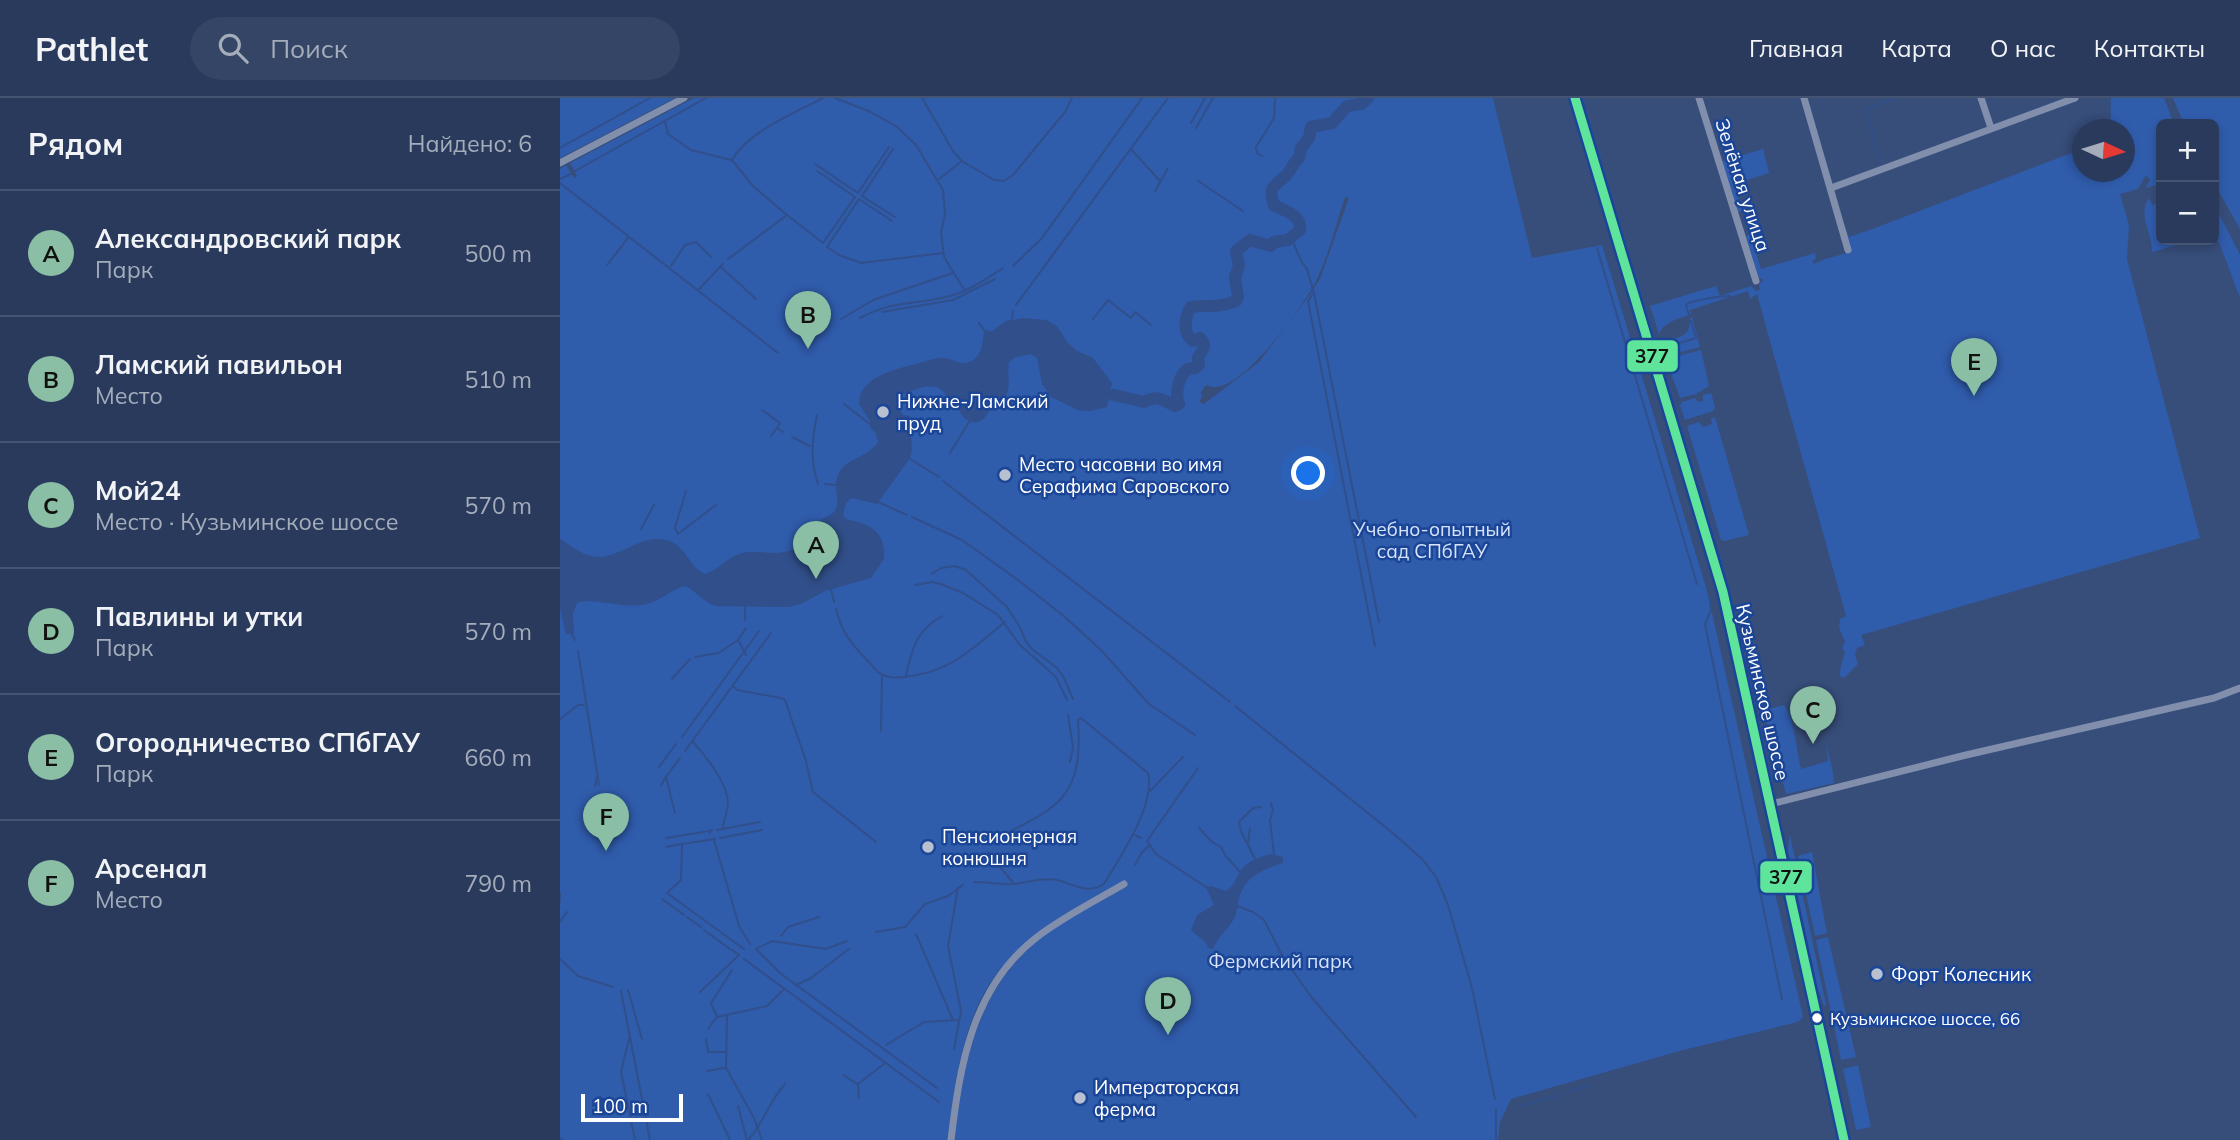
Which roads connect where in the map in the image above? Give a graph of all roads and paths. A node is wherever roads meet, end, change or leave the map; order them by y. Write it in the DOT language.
graph roads {
  1 [pos="684,98"];
  2 [pos="1575,98"];
  3 [pos="1699,98"];
  4 [pos="1804,98"];
  5 [pos="1981,98"];
  6 [pos="2075,98"];
  7 [pos="1991,128"];
  8 [pos="560,163"];
  9 [pos="1830,188"];
  10 [pos="1848,250"];
  11 [pos="1756,281"];
  12 [pos="2240,688"];
  13 [pos="1771,803"];
  14 [pos="1124,884"];
  15 [pos="951,1140"];
  16 [pos="1844,1140"];
  1 -- 8 [label="street"];
  2 -- 13 [label="main road, Кузьминское шоссе"];
  3 -- 11 [label="street, Зелёная улица"];
  4 -- 9 [label="street"];
  5 -- 7 [label="street"];
  6 -- 7 [label="street"];
  7 -- 9 [label="street"];
  9 -- 10 [label="street"];
  12 -- 13 [label="street"];
  13 -- 16 [label="main road, Кузьминское шоссе"];
  14 -- 15 [label="street"];
}
